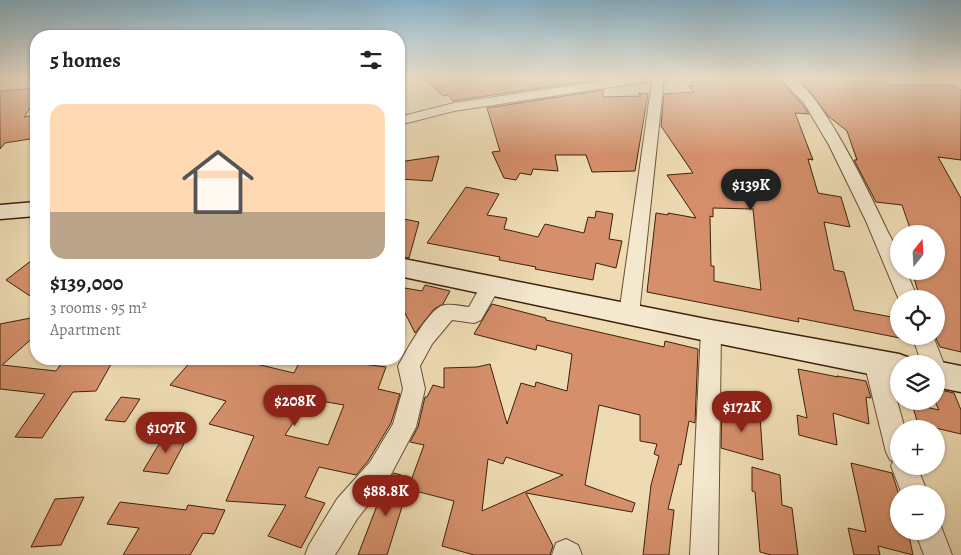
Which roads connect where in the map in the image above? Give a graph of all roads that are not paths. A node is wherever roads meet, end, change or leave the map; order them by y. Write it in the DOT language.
graph roads {
  1 [pos="475,104"];
  2 [pos="655,104"];
  3 [pos="812,104"];
  4 [pos="405,119"];
  5 [pos="30,210"];
  6 [pos="0,212"];
  7 [pos="405,268"];
  8 [pos="491,285"];
  9 [pos="904,290"];
  10 [pos="629,314"];
  11 [pos="711,332"];
  12 [pos="887,365"];
  13 [pos="895,420"];
  14 [pos="932,540"];
  15 [pos="319,555"];
  16 [pos="704,555"];
  17 [pos="938,555"];
  1 -- 4 [label="street"];
  2 -- 10 [label="street"];
  3 -- 9 [label="street"];
  5 -- 6 [label="street"];
  7 -- 8 [label="street"];
  8 -- 10 [label="street"];
  8 -- 15 [label="street"];
  10 -- 11 [label="street"];
  11 -- 12 [label="street"];
  11 -- 16 [label="street"];
  12 -- 13 [label="street"];
  14 -- 17 [label="street"];
}
